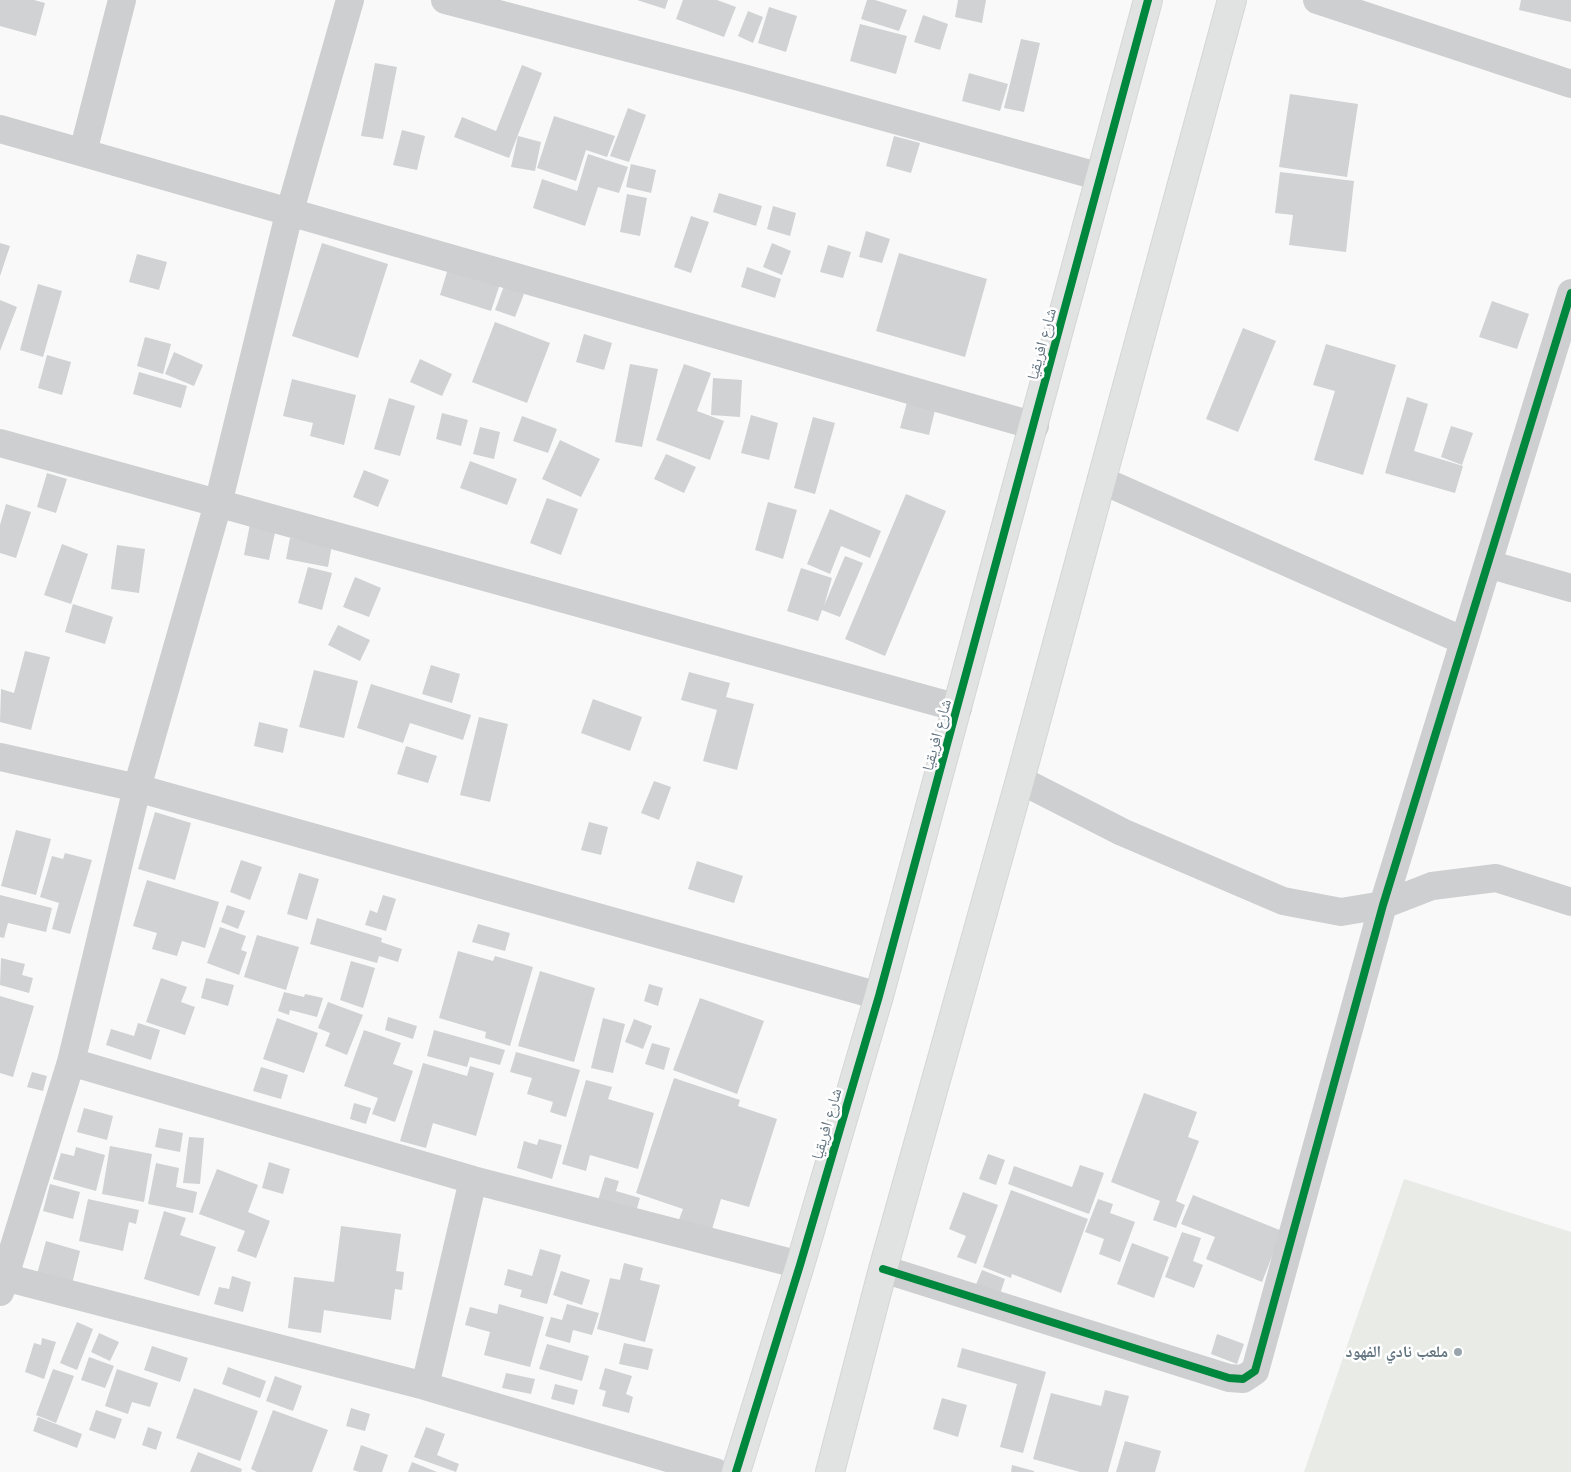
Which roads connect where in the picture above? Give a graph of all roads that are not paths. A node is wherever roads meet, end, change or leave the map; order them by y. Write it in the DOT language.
graph roads {
  1 [pos="122,0"];
  2 [pos="350,0"];
  3 [pos="445,0"];
  4 [pos="1148,0"];
  5 [pos="1232,0"];
  6 [pos="1317,0"];
  7 [pos="1571,84"];
  8 [pos="0,129"];
  9 [pos="83,152"];
  10 [pos="1101,177"];
  11 [pos="289,214"];
  12 [pos="1571,293"];
  13 [pos="1035,426"];
  14 [pos="0,443"];
  15 [pos="1101,480"];
  16 [pos="218,504"];
  17 [pos="1488,564"];
  18 [pos="1571,588"];
  19 [pos="1464,641"];
  20 [pos="958,708"];
  21 [pos="0,757"];
  22 [pos="1020,780"];
  23 [pos="138,788"];
  24 [pos="1571,902"];
  25 [pos="1383,905"];
  26 [pos="880,996"];
  27 [pos="71,1062"];
  28 [pos="473,1180"];
  29 [pos="800,1265"];
  30 [pos="883,1269"];
  31 [pos="2,1284"];
  32 [pos="425,1386"];
  33 [pos="715,1472"];
  34 [pos="736,1472"];
  35 [pos="830,1472"];
  1 -- 9 [label="street"];
  2 -- 11 [label="street"];
  3 -- 10 [label="street"];
  4 -- 10 [label="street, شارع افريقيا"];
  5 -- 15 [label="street"];
  6 -- 7 [label="street"];
  8 -- 9 [label="street"];
  9 -- 11 [label="street"];
  10 -- 13 [label="street, شارع افريقيا"];
  11 -- 13 [label="street"];
  11 -- 16 [label="street"];
  12 -- 17 [label="street"];
  13 -- 20 [label="street, شارع افريقيا"];
  14 -- 16 [label="street"];
  15 -- 19 [label="street"];
  15 -- 22 [label="street"];
  16 -- 20 [label="street"];
  16 -- 23 [label="street"];
  17 -- 18 [label="street"];
  17 -- 19 [label="street"];
  19 -- 25 [label="street"];
  20 -- 26 [label="street, شارع افريقيا"];
  21 -- 23 [label="street"];
  22 -- 25 [label="street"];
  22 -- 30 [label="street"];
  23 -- 26 [label="street"];
  23 -- 27 [label="street"];
  24 -- 25 [label="street"];
  25 -- 30 [label="street"];
  26 -- 29 [label="street, شارع افريقيا"];
  27 -- 28 [label="street"];
  27 -- 31 [label="street"];
  28 -- 29 [label="street"];
  28 -- 32 [label="street"];
  29 -- 34 [label="street, شارع افريقيا"];
  30 -- 35 [label="street"];
  31 -- 32 [label="street"];
  32 -- 33 [label="street"];
}
